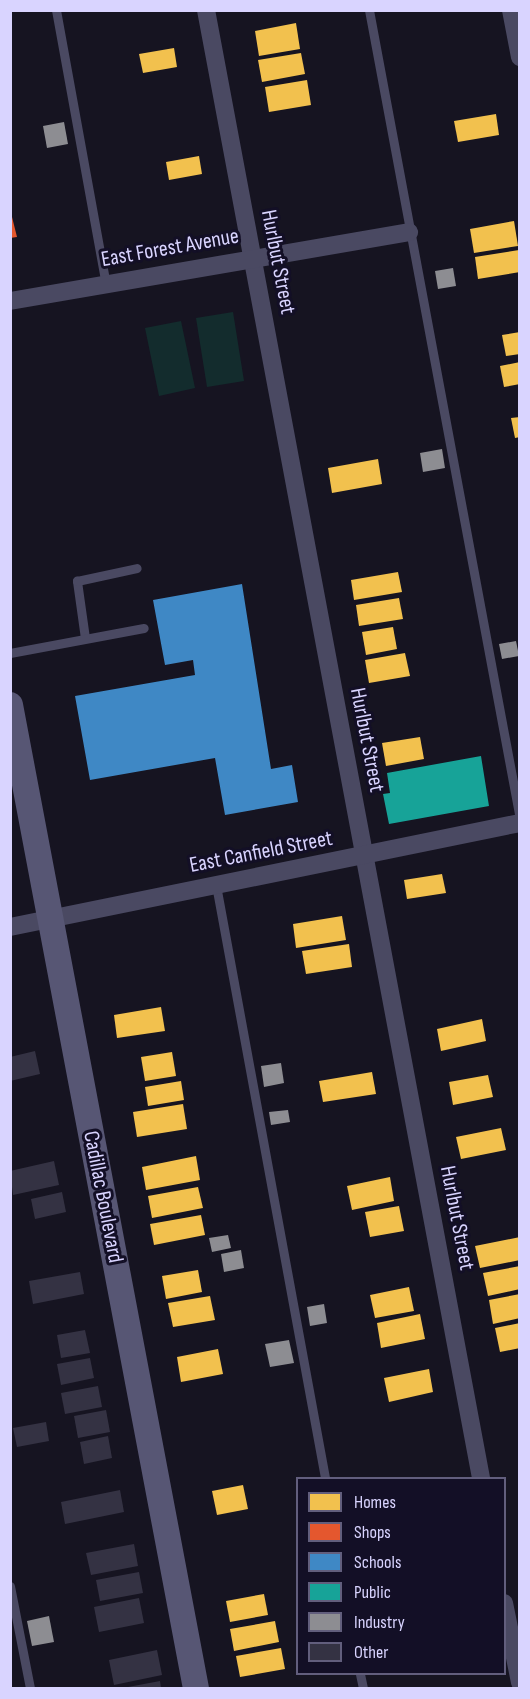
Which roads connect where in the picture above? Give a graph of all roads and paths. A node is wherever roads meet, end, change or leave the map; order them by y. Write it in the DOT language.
graph roads {
  1 [pos="56,10"];
  2 [pos="206,10"];
  3 [pos="369,10"];
  4 [pos="511,10"];
  5 [pos="519,57"];
  6 [pos="409,232"];
  7 [pos="252,258"];
  8 [pos="106,284"];
  9 [pos="10,301"];
  10 [pos="137,568"];
  11 [pos="144,628"];
  12 [pos="85,638"];
  13 [pos="10,653"];
  14 [pos="10,705"];
  15 [pos="519,819"];
  16 [pos="519,823"];
  17 [pos="364,856"];
  18 [pos="216,885"];
  19 [pos="50,917"];
  20 [pos="10,927"];
  21 [pos="325,1477"];
  22 [pos="481,1477"];
  23 [pos="10,1586"];
  24 [pos="506,1613"];
  25 [pos="519,1682"];
  26 [pos="30,1689"];
  27 [pos="196,1689"];
  1 -- 8 [label="lane"];
  2 -- 7 [label="street, Hurlbut Street"];
  3 -- 6 [label="lane"];
  4 -- 5 [label="street"];
  6 -- 7 [label="street, East Forest Avenue"];
  6 -- 15 [label="lane"];
  7 -- 8 [label="street, East Forest Avenue"];
  7 -- 17 [label="street, Hurlbut Street"];
  8 -- 9 [label="street, East Forest Avenue"];
  10 -- 12 [label="lane"];
  11 -- 12 [label="lane"];
  12 -- 13 [label="lane"];
  14 -- 19 [label="street, Cadillac Boulevard"];
  16 -- 17 [label="street, East Canfield Street"];
  17 -- 18 [label="street, East Canfield Street"];
  17 -- 22 [label="street, Hurlbut Street"];
  18 -- 19 [label="street, East Canfield Street"];
  18 -- 21 [label="lane"];
  19 -- 20 [label="street, East Canfield Street"];
  19 -- 27 [label="street, Cadillac Boulevard"];
  23 -- 26 [label="lane"];
  24 -- 25 [label="street"];
}
